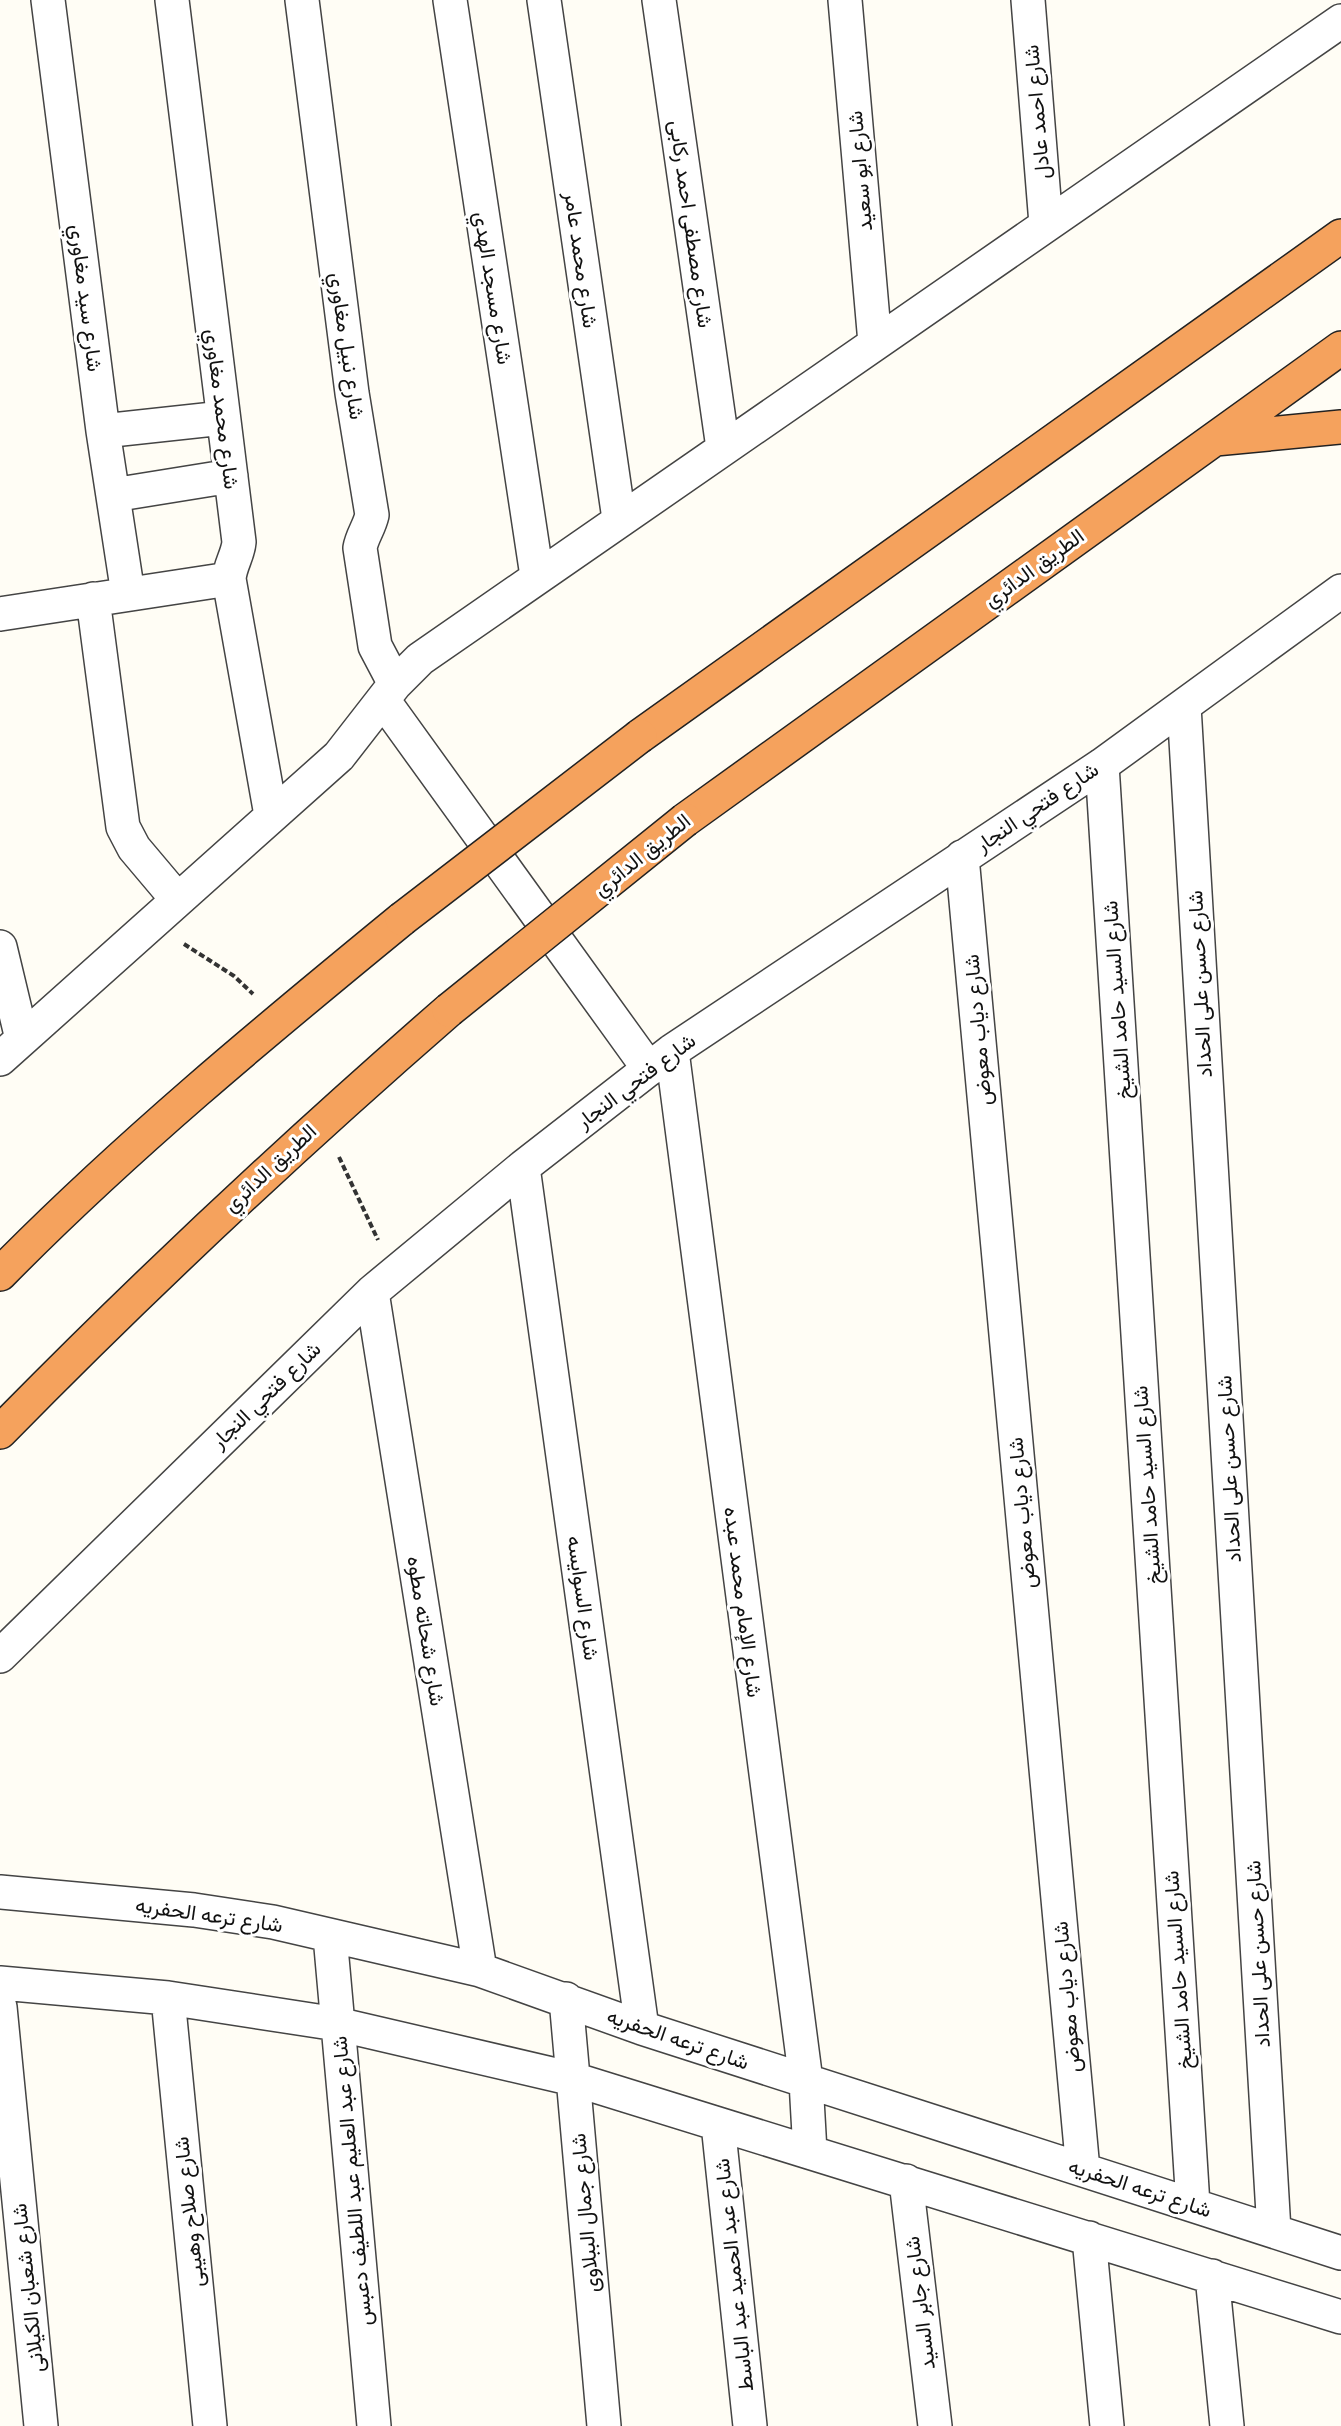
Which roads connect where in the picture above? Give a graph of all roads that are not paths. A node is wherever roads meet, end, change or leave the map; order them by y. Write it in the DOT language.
graph roads {
  1 [pos="48,0"];
  2 [pos="172,0"];
  3 [pos="302,0"];
  4 [pos="450,0"];
  5 [pos="544,0"];
  6 [pos="659,0"];
  7 [pos="845,0"];
  8 [pos="1028,0"];
  9 [pos="1341,21"];
  10 [pos="1046,224"];
  11 [pos="1341,236"];
  12 [pos="875,343"];
  13 [pos="1341,348"];
  14 [pos="223,418"];
  15 [pos="1341,427"];
  16 [pos="103,431"];
  17 [pos="1213,440"];
  18 [pos="723,448"];
  19 [pos="231,476"];
  20 [pos="113,495"];
  21 [pos="619,519"];
  22 [pos="537,576"];
  23 [pos="229,579"];
  24 [pos="1341,591"];
  25 [pos="128,594"];
  26 [pos="93,599"];
  27 [pos="0,614"];
  28 [pos="389,692"];
  29 [pos="1184,706"];
  30 [pos="1102,765"];
  31 [pos="271,815"];
  32 [pos="962,857"];
  33 [pos="177,899"];
  34 [pos="0,947"];
  35 [pos="11,1049"];
  36 [pos="660,1060"];
  37 [pos="523,1167"];
  38 [pos="0,1274"];
  39 [pos="372,1292"];
  40 [pos="0,1432"];
  41 [pos="0,1656"];
  42 [pos="0,1892"];
  43 [pos="330,1936"];
  44 [pos="480,1971"];
  45 [pos="0,1983"];
  46 [pos="168,1998"];
  47 [pos="566,1999"];
  48 [pos="0,2007"];
  49 [pos="337,2024"];
  50 [pos="642,2028"];
  51 [pos="573,2079"];
  52 [pos="806,2081"];
  53 [pos="718,2124"];
  54 [pos="810,2152"];
  55 [pos="1083,2170"];
  56 [pos="906,2181"];
  57 [pos="1193,2205"];
  58 [pos="1274,2231"];
  59 [pos="1089,2238"];
  60 [pos="1341,2253"];
  61 [pos="1212,2276"];
  62 [pos="1341,2317"];
  63 [pos="41,2426"];
  64 [pos="210,2426"];
  65 [pos="374,2426"];
  66 [pos="604,2426"];
  67 [pos="750,2426"];
  68 [pos="935,2426"];
  69 [pos="1107,2426"];
  70 [pos="1227,2426"];
  1 -- 16 [label="street, شارع سيد مغاوري"];
  2 -- 14 [label="street, شارع محمد مغاوري"];
  3 -- 28 [label="street, شارع نبيل مغاوري"];
  4 -- 22 [label="street, شارع مسجد الهدي"];
  5 -- 21 [label="street, شارع محمد عامر"];
  6 -- 18 [label="street, شارع مصطفى احمد ركابى"];
  7 -- 12 [label="street, شارع ابو سعيد"];
  8 -- 10 [label="street, شارع احمد عادل"];
  9 -- 10 [label="street"];
  10 -- 12 [label="street"];
  11 -- 38 [label="highway, bridge"];
  12 -- 18 [label="street"];
  13 -- 17 [label="highway, الطريق الدائري"];
  14 -- 16 [label="street"];
  14 -- 19 [label="street, شارع محمد مغاوري"];
  15 -- 17 [label="highway"];
  16 -- 20 [label="street, شارع سيد مغاوري"];
  17 -- 40 [label="highway, الطريق الدائري, bridge"];
  18 -- 21 [label="street"];
  19 -- 20 [label="street"];
  19 -- 23 [label="street, شارع محمد مغاوري"];
  20 -- 25 [label="street, شارع سيد مغاوري"];
  21 -- 22 [label="street"];
  22 -- 28 [label="street"];
  23 -- 25 [label="street"];
  23 -- 31 [label="street, شارع محمد مغاوري"];
  24 -- 29 [label="street, شارع فتحي النجار"];
  25 -- 26 [label="street"];
  26 -- 27 [label="street"];
  26 -- 33 [label="street"];
  28 -- 31 [label="street"];
  28 -- 36 [label="street, شارع نبيل مغاوري"];
  29 -- 30 [label="street, شارع فتحي النجار"];
  29 -- 58 [label="street, شارع حسن على الحداد"];
  30 -- 32 [label="street, شارع فتحي النجار"];
  30 -- 57 [label="street, شارع السيد حامد الشيخ"];
  31 -- 33 [label="street"];
  32 -- 36 [label="street, شارع فتحي النجار"];
  32 -- 55 [label="street, شارع دياب معوض"];
  33 -- 35 [label="street"];
  34 -- 35 [label="street"];
  36 -- 37 [label="street, شارع فتحي النجار"];
  36 -- 52 [label="street, شارع الإمام محمد عبده"];
  37 -- 39 [label="street, شارع فتحي النجار"];
  37 -- 50 [label="street, شارع السوايسه"];
  39 -- 41 [label="street, شارع فتحي النجار"];
  39 -- 44 [label="street, شارع شحاته مطوه"];
  42 -- 43 [label="street, شارع ترعه الحفريه"];
  43 -- 44 [label="street, شارع ترعه الحفريه"];
  43 -- 49 [label="street, شارع عبد العليم عبد اللطيف دعبس"];
  44 -- 47 [label="street, شارع ترعه الحفريه"];
  45 -- 46 [label="street"];
  46 -- 49 [label="street"];
  46 -- 64 [label="street, شارع صلاح وهيبى"];
  47 -- 50 [label="street, شارع ترعه الحفريه"];
  47 -- 51 [label="street, شارع جمال الببلاوى"];
  48 -- 63 [label="street, شارع شعبان الكيلانى"];
  49 -- 51 [label="street"];
  49 -- 65 [label="street, شارع عبد العليم عبد اللطيف دعبس"];
  50 -- 52 [label="street, شارع ترعه الحفريه"];
  51 -- 53 [label="street"];
  51 -- 66 [label="street, شارع جمال الببلاوى"];
  52 -- 54 [label="street, شارع الإمام محمد عبده"];
  52 -- 55 [label="street, شارع ترعه الحفريه"];
  53 -- 54 [label="street"];
  53 -- 67 [label="street, شارع عبد الحميد عبد الباسط"];
  54 -- 56 [label="street"];
  55 -- 57 [label="street, شارع ترعه الحفريه"];
  56 -- 59 [label="street"];
  56 -- 68 [label="street, شارع جابر السيد"];
  57 -- 58 [label="street, شارع ترعه الحفريه"];
  58 -- 60 [label="street, شارع ترعه الحفريه"];
  59 -- 61 [label="street"];
  59 -- 69 [label="street"];
  61 -- 62 [label="street"];
  61 -- 70 [label="street"];
}
